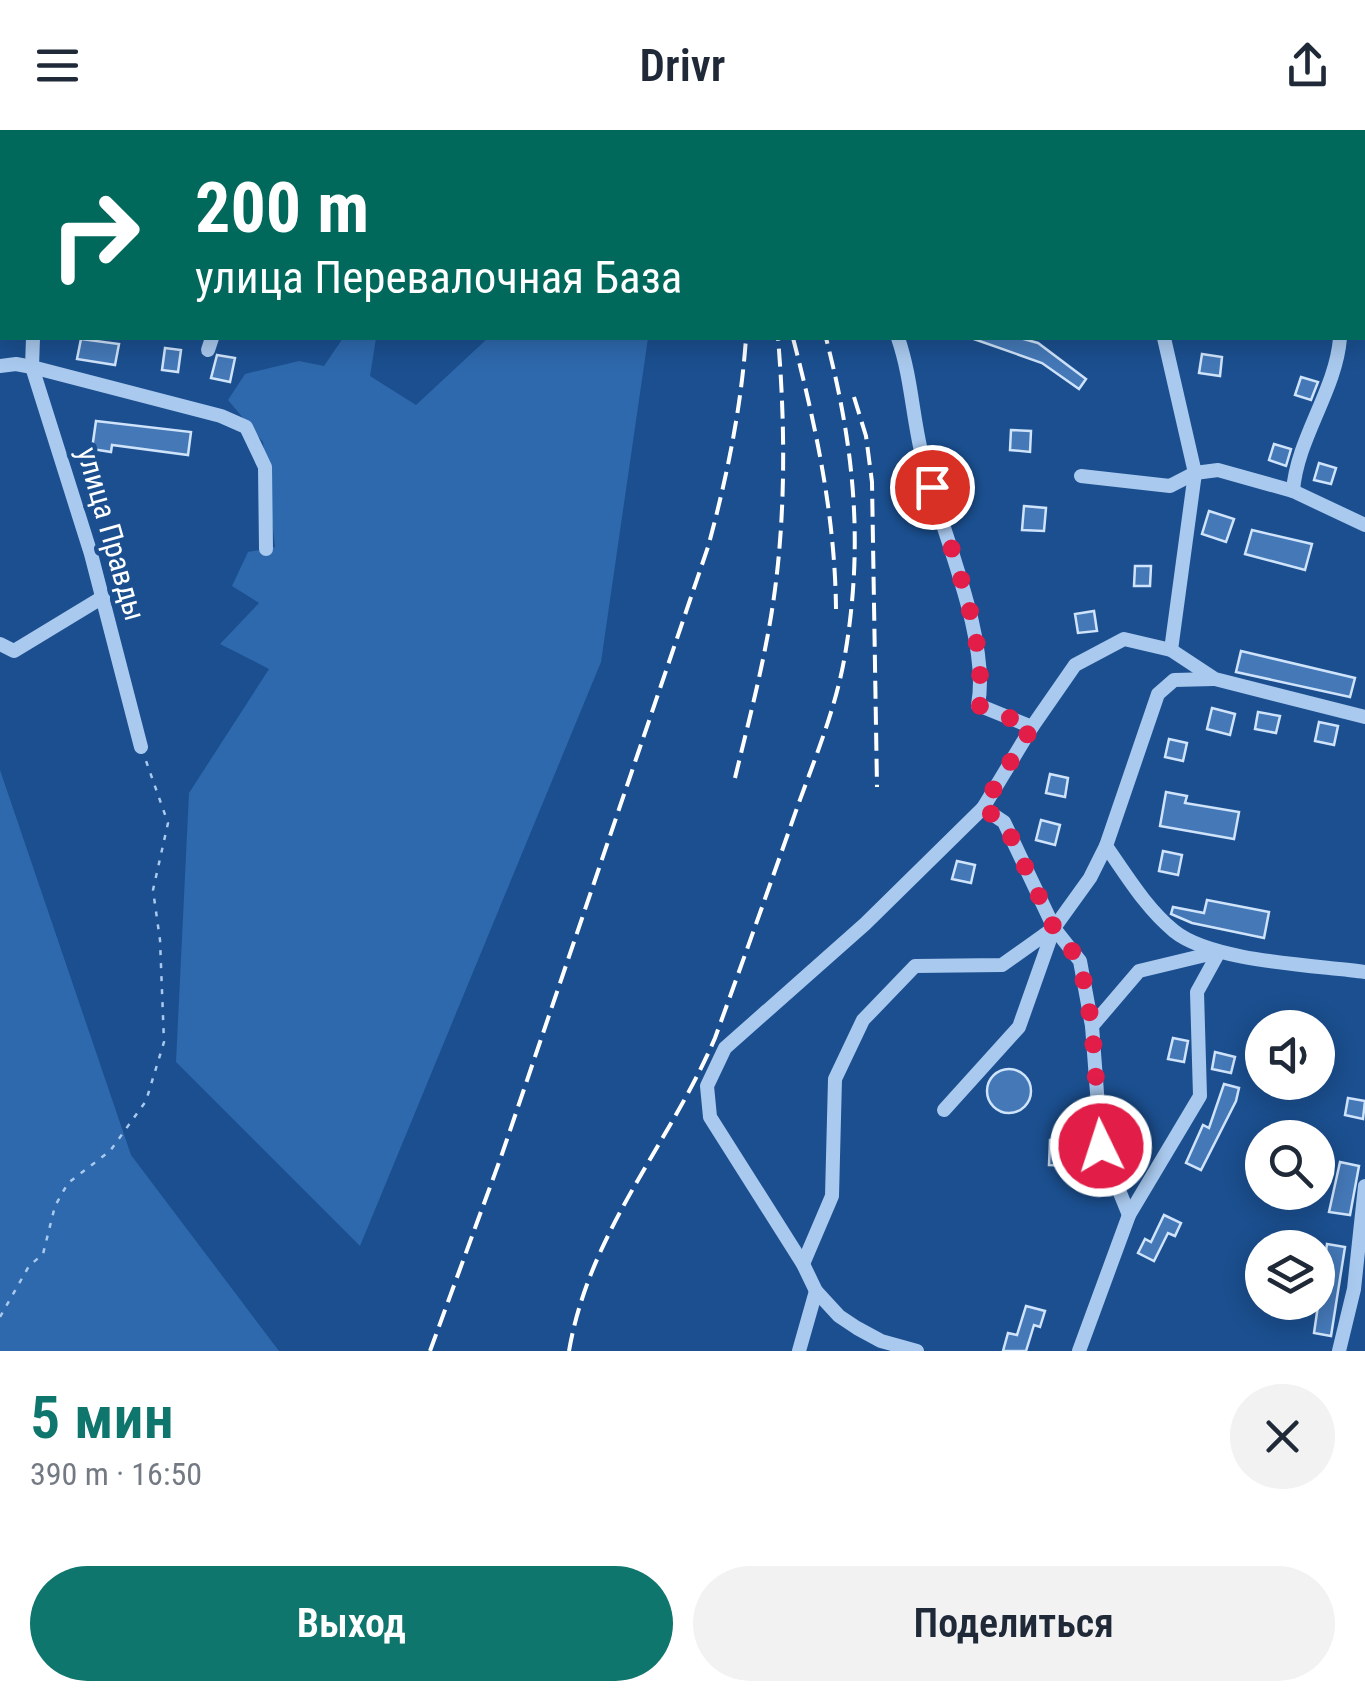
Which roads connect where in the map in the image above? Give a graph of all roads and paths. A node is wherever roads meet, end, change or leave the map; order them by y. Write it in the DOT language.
graph roads {
  1 [pos="33,340"];
  2 [pos="899,340"];
  3 [pos="1164,340"];
  4 [pos="1339,340"];
  5 [pos="0,366"];
  6 [pos="32,367"];
  7 [pos="1195,473"];
  8 [pos="1081,476"];
  9 [pos="1293,490"];
  10 [pos="1365,525"];
  11 [pos="266,549"];
  12 [pos="103,597"];
  13 [pos="0,644"];
  14 [pos="1171,650"];
  15 [pos="1214,679"];
  16 [pos="1365,717"];
  17 [pos="1032,727"];
  18 [pos="141,747"];
  19 [pos="982,808"];
  20 [pos="1106,846"];
  21 [pos="1054,928"];
  22 [pos="1219,952"];
  23 [pos="1365,972"];
  24 [pos="1092,1026"];
  25 [pos="944,1110"];
  26 [pos="1365,1186"];
  27 [pos="1363,1212"];
  28 [pos="1129,1216"];
  29 [pos="803,1264"];
  30 [pos="816,1291"];
  31 [pos="0,1318"];
  32 [pos="799,1351"];
  33 [pos="917,1351"];
  34 [pos="1080,1351"];
  35 [pos="1339,1351"];
  1 -- 6 [label="street, улица Правды"];
  2 -- 17 [label="street"];
  3 -- 7 [label="street"];
  4 -- 9 [label="street"];
  5 -- 6 [label="street"];
  6 -- 11 [label="street"];
  6 -- 12 [label="street, улица Правды"];
  7 -- 8 [label="street"];
  7 -- 9 [label="street"];
  7 -- 14 [label="street"];
  9 -- 10 [label="street"];
  12 -- 13 [label="street"];
  12 -- 18 [label="street, улица Правды"];
  14 -- 15 [label="street"];
  14 -- 17 [label="street"];
  15 -- 16 [label="street"];
  15 -- 20 [label="street"];
  17 -- 19 [label="street"];
  18 -- 31 [label="path"];
  19 -- 21 [label="street"];
  19 -- 29 [label="street"];
  20 -- 21 [label="street"];
  20 -- 22 [label="street"];
  21 -- 24 [label="street"];
  21 -- 25 [label="street"];
  21 -- 29 [label="street"];
  22 -- 23 [label="street"];
  22 -- 24 [label="street"];
  22 -- 28 [label="street"];
  24 -- 28 [label="street"];
  26 -- 27 [label="street"];
  27 -- 35 [label="street"];
  28 -- 34 [label="street"];
  29 -- 30 [label="street"];
  30 -- 32 [label="street"];
  30 -- 33 [label="street"];
}
